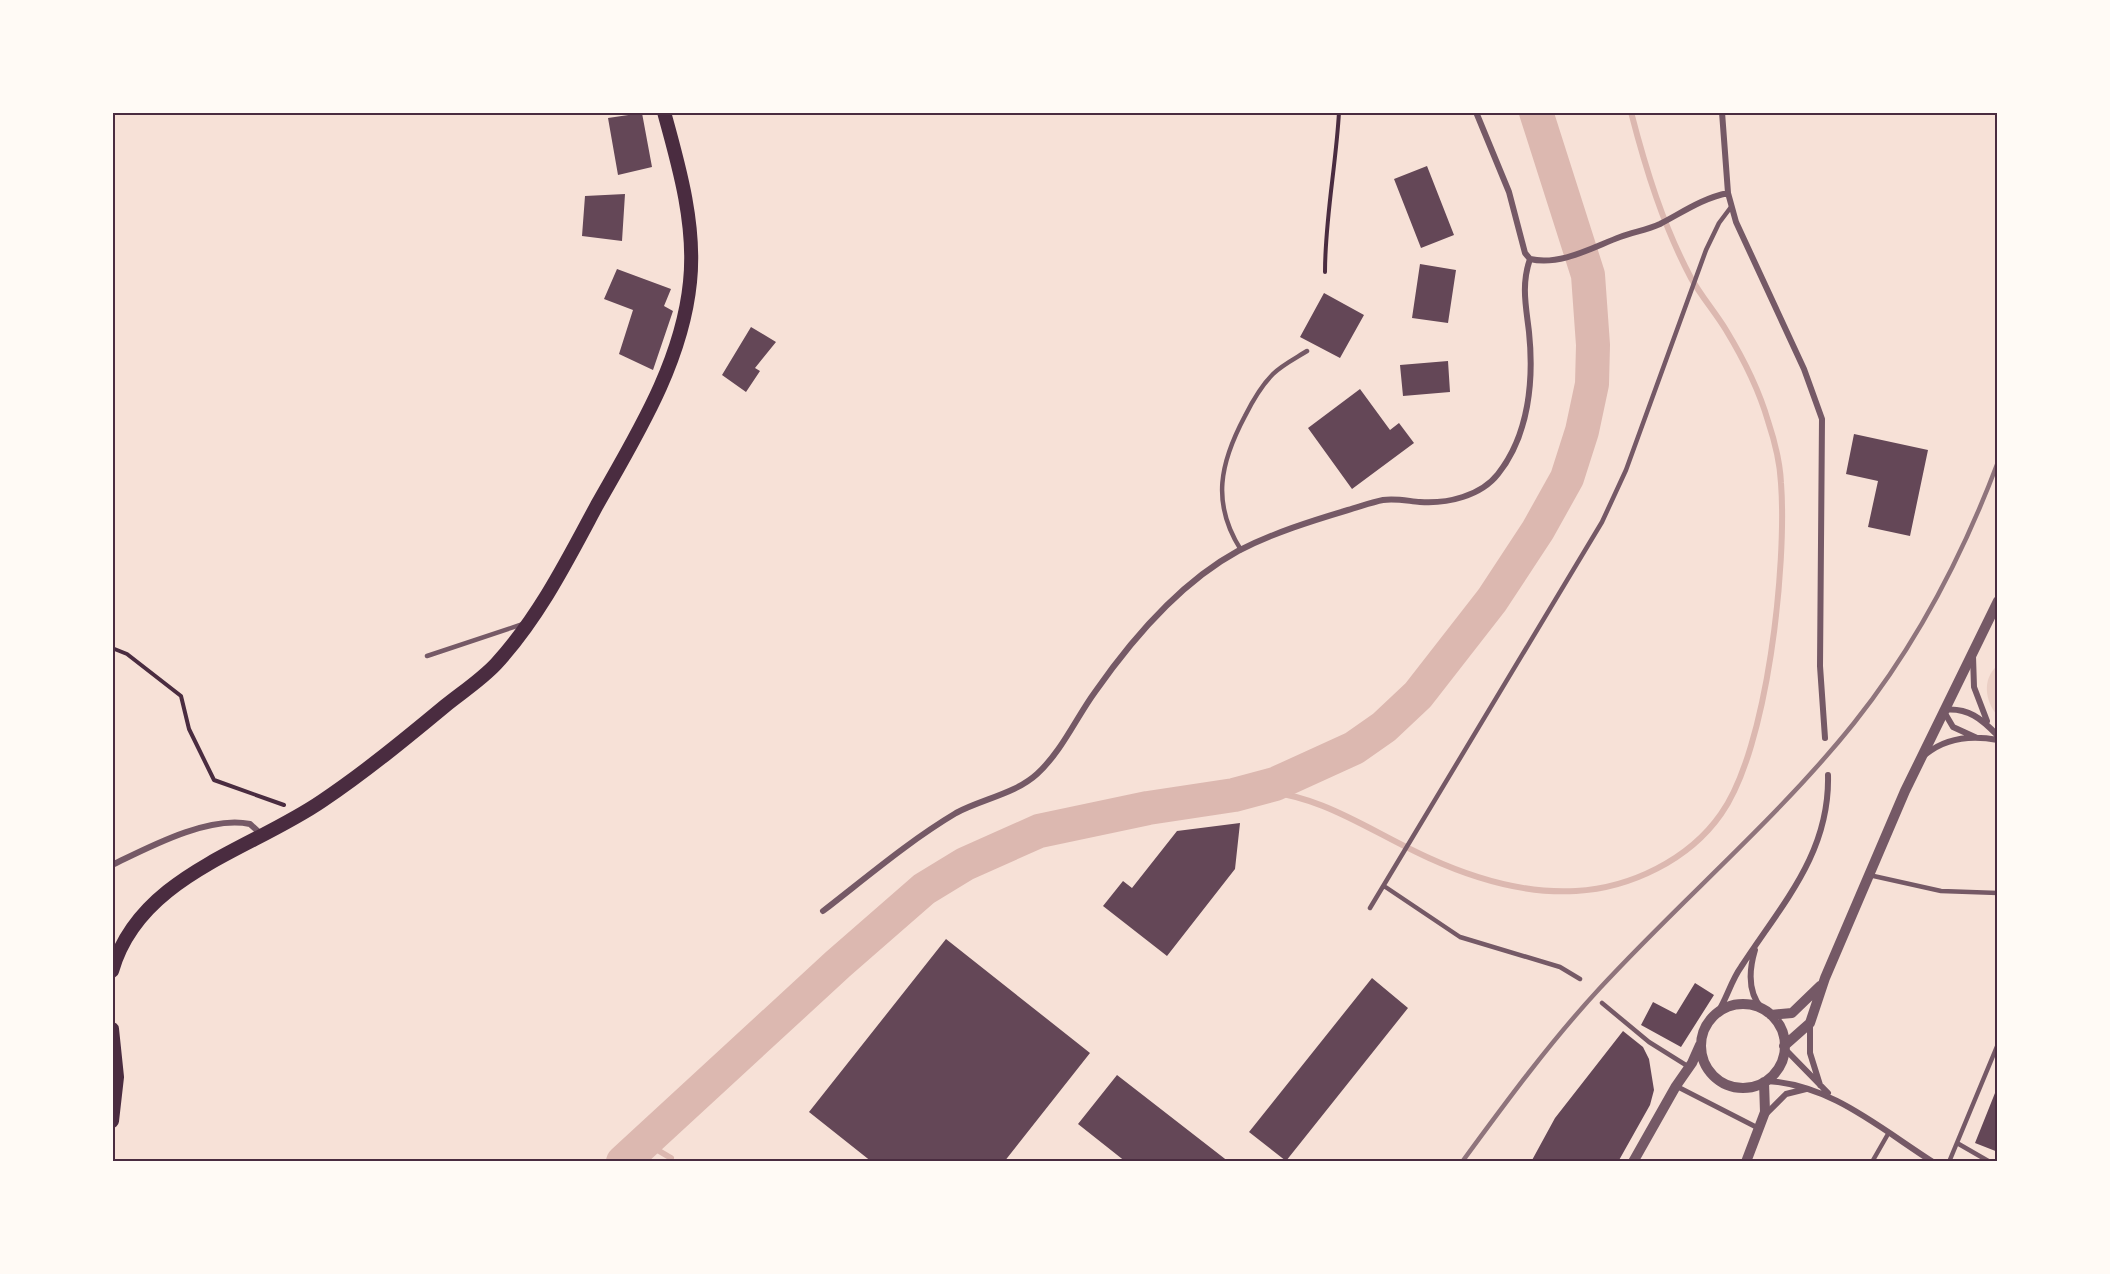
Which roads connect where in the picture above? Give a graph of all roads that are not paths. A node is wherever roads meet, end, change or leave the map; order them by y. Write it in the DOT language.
graph roads {
  1 [pos="664,112"];
  2 [pos="1476,112"];
  3 [pos="1722,112"];
  4 [pos="1728,193"];
  5 [pos="1731,207"];
  6 [pos="1530,259"];
  7 [pos="1306,351"];
  8 [pos="1241,550"];
  9 [pos="1998,601"];
  10 [pos="531,621"];
  11 [pos="1974,647"];
  12 [pos="427,656"];
  13 [pos="1943,710"];
  14 [pos="1992,729"];
  15 [pos="1825,738"];
  16 [pos="1977,738"];
  17 [pos="1998,738"];
  18 [pos="1919,761"];
  19 [pos="1828,775"];
  20 [pos="262,836"];
  21 [pos="112,865"];
  22 [pos="1869,875"];
  23 [pos="1384,886"];
  24 [pos="1998,892"];
  25 [pos="1370,908"];
  26 [pos="824,911"];
  27 [pos="1757,946"];
  28 [pos="112,971"];
  29 [pos="1826,978"];
  30 [pos="1580,979"];
  31 [pos="1602,1003"];
  32 [pos="1718,1012"];
  33 [pos="1767,1012"];
  34 [pos="1811,1020"];
  35 [pos="112,1029"];
  36 [pos="1701,1042"];
  37 [pos="1998,1044"];
  38 [pos="1784,1047"];
  39 [pos="1690,1067"];
  40 [pos="1765,1081"];
  41 [pos="1676,1086"];
  42 [pos="1820,1090"];
  43 [pos="1764,1117"];
  44 [pos="112,1121"];
  45 [pos="1759,1129"];
  46 [pos="1888,1134"];
  47 [pos="1957,1143"];
  48 [pos="1633,1161"];
  49 [pos="1746,1161"];
  50 [pos="1872,1161"];
  51 [pos="1933,1161"];
  52 [pos="1949,1161"];
  53 [pos="1990,1161"];
  1 -- 10 [label="main road"];
  2 -- 6 [label="street"];
  3 -- 4 [label="street"];
  4 -- 5 [label="street"];
  4 -- 6 [label="street"];
  5 -- 15 [label="street"];
  5 -- 23 [label="lane"];
  6 -- 8 [label="street"];
  7 -- 8 [label="lane"];
  8 -- 26 [label="street"];
  9 -- 11 [label="street"];
  10 -- 12 [label="lane"];
  10 -- 20 [label="main road"];
  11 -- 13 [label="street"];
  11 -- 14 [label="street"];
  13 -- 14 [label="street"];
  13 -- 16 [label="street"];
  13 -- 18 [label="street"];
  14 -- 17 [label="street"];
  16 -- 17 [label="street"];
  16 -- 18 [label="street"];
  18 -- 22 [label="street"];
  19 -- 27 [label="street"];
  20 -- 21 [label="street"];
  20 -- 28 [label="main road"];
  22 -- 24 [label="lane"];
  22 -- 29 [label="street"];
  23 -- 25 [label="lane"];
  23 -- 30 [label="lane"];
  27 -- 32 [label="street"];
  27 -- 33 [label="street"];
  29 -- 33 [label="street"];
  29 -- 34 [label="street"];
  31 -- 39 [label="lane"];
  32 -- 33 [label="street"];
  32 -- 36 [label="street"];
  33 -- 38 [label="street"];
  34 -- 38 [label="street"];
  34 -- 42 [label="street"];
  35 -- 44 [label="main road"];
  36 -- 39 [label="street"];
  36 -- 40 [label="street"];
  37 -- 47 [label="lane"];
  38 -- 40 [label="street"];
  38 -- 42 [label="street"];
  39 -- 41 [label="street"];
  40 -- 42 [label="street"];
  40 -- 43 [label="street"];
  41 -- 45 [label="street"];
  41 -- 48 [label="street"];
  42 -- 43 [label="street"];
  42 -- 46 [label="street"];
  43 -- 45 [label="street"];
  45 -- 49 [label="street"];
  46 -- 50 [label="lane"];
  46 -- 51 [label="street"];
  47 -- 52 [label="lane"];
  47 -- 53 [label="lane"];
}
